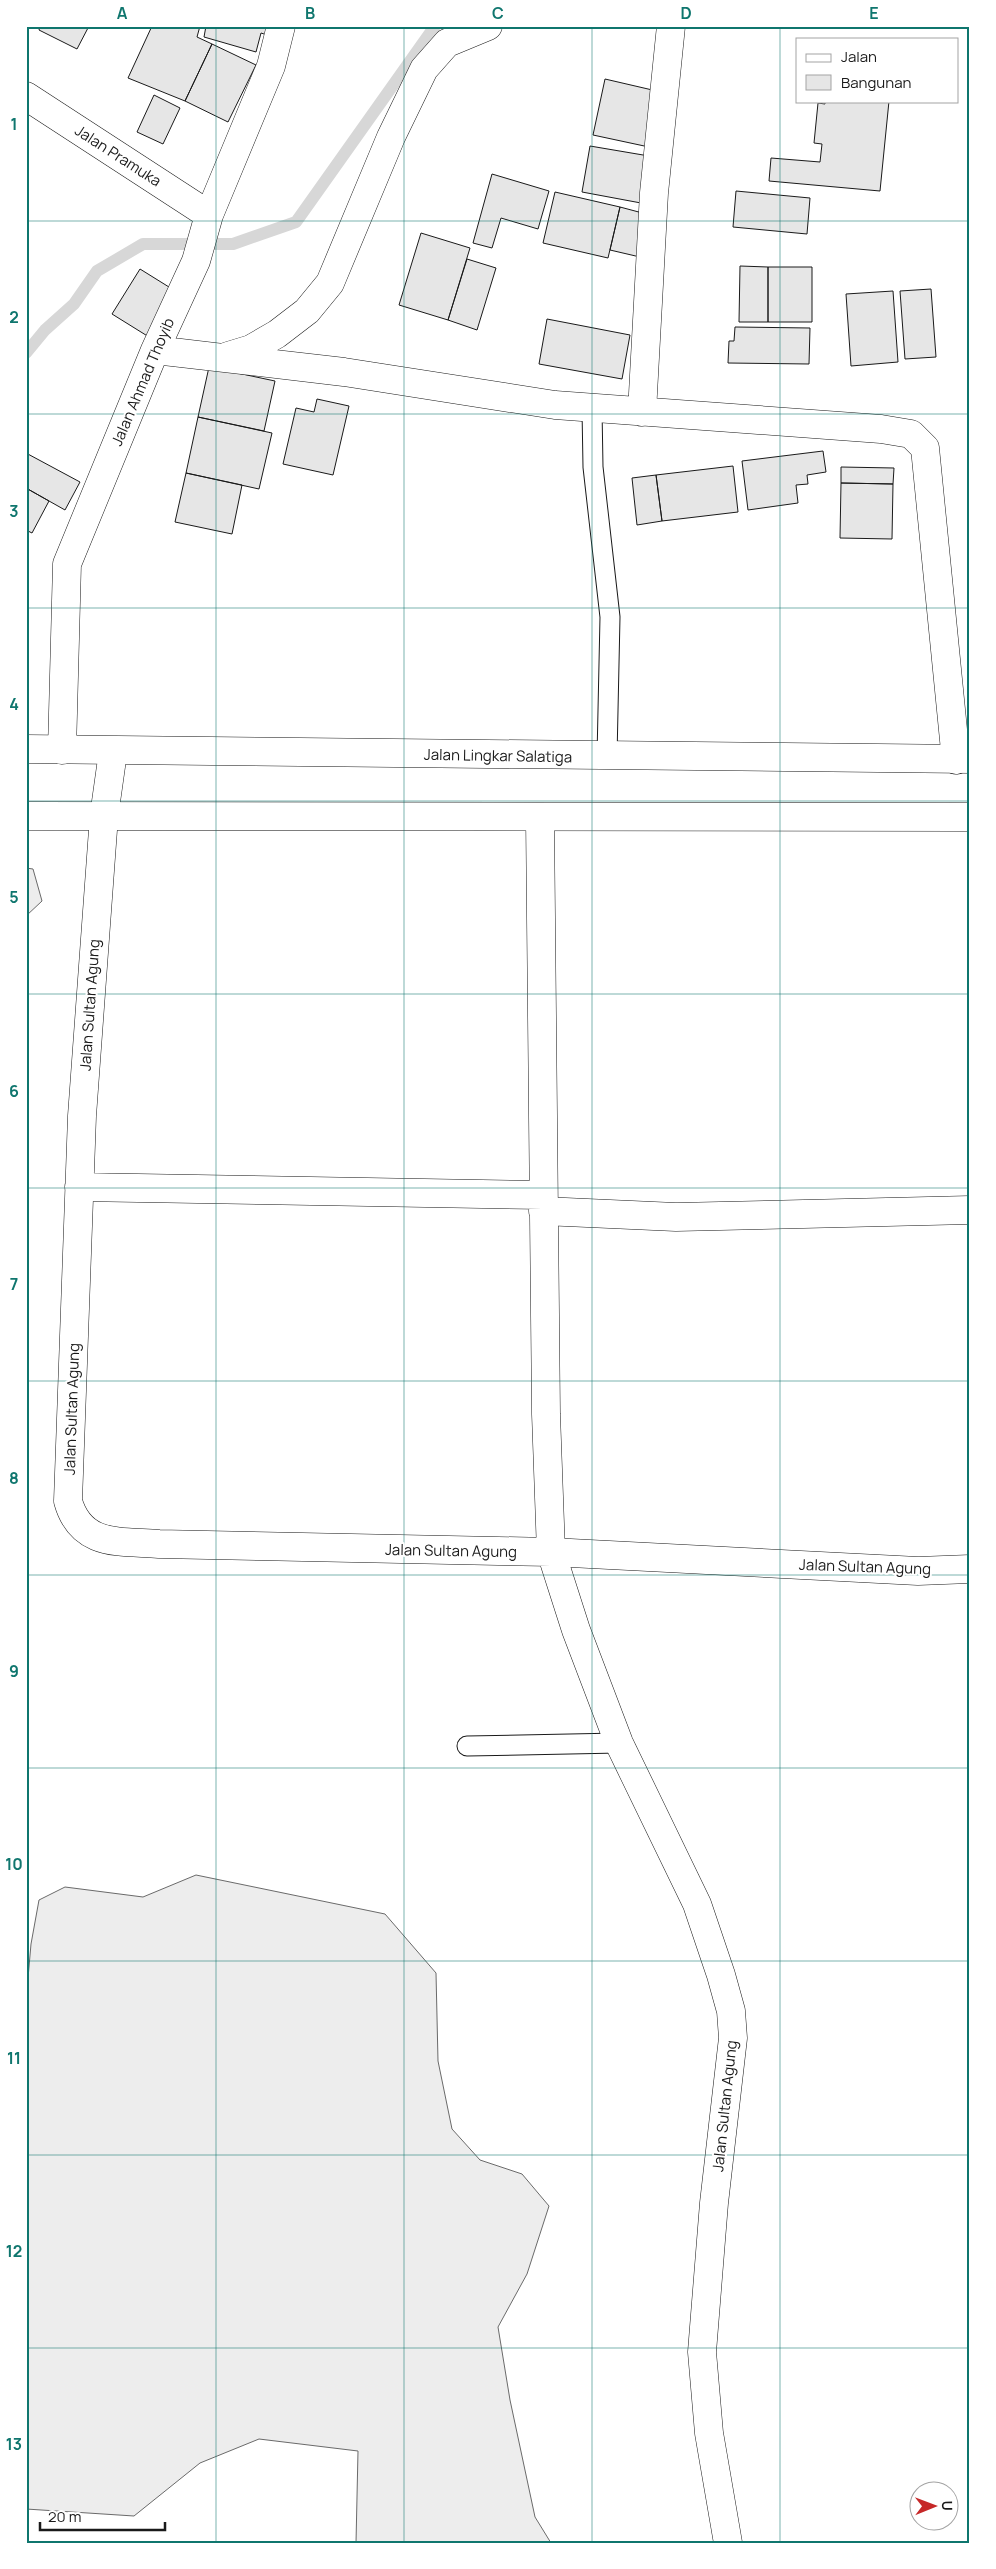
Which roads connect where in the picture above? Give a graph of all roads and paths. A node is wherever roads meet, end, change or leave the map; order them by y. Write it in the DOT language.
graph roads {
  1 [pos="281,26"];
  2 [pos="488,26"];
  3 [pos="671,26"];
  4 [pos="26,96"];
  5 [pos="206,225"];
  6 [pos="155,350"];
  7 [pos="223,358"];
  8 [pos="592,409"];
  9 [pos="642,412"];
  10 [pos="26,750"];
  11 [pos="62,750"];
  12 [pos="113,752"];
  13 [pos="607,757"];
  14 [pos="963,759"];
  15 [pos="26,816"];
  16 [pos="104,816"];
  17 [pos="970,817"];
  18 [pos="540,818"];
  19 [pos="79,1187"];
  20 [pos="543,1203"];
  21 [pos="970,1210"];
  22 [pos="551,1552"];
  23 [pos="970,1569"];
  24 [pos="619,1743"];
  25 [pos="467,1746"];
  26 [pos="728,2543"];
  1 -- 5 [label="main road, Jalan Ahmad Thoyib"];
  2 -- 7 [label="main road"];
  3 -- 9 [label="main road"];
  4 -- 5 [label="main road, Jalan Pramuka"];
  5 -- 6 [label="main road, Jalan Ahmad Thoyib"];
  6 -- 7 [label="main road"];
  6 -- 11 [label="main road, Jalan Ahmad Thoyib"];
  7 -- 8 [label="main road"];
  8 -- 9 [label="main road"];
  8 -- 13 [label="lane"];
  9 -- 14 [label="main road"];
  10 -- 11 [label="main road, Jalan Lingkar Salatiga"];
  11 -- 12 [label="main road, Jalan Lingkar Salatiga"];
  12 -- 13 [label="main road, Jalan Lingkar Salatiga"];
  12 -- 16 [label="main road, Jalan Sultan Agung"];
  13 -- 14 [label="main road, Jalan Lingkar Salatiga"];
  15 -- 16 [label="main road"];
  16 -- 18 [label="main road"];
  16 -- 19 [label="main road, Jalan Sultan Agung"];
  17 -- 18 [label="main road"];
  18 -- 20 [label="main road, Jalan Sultan Agung"];
  19 -- 20 [label="main road"];
  19 -- 22 [label="main road, Jalan Sultan Agung"];
  20 -- 21 [label="main road"];
  20 -- 22 [label="main road, Jalan Sultan Agung"];
  22 -- 23 [label="main road, Jalan Sultan Agung"];
  22 -- 24 [label="main road, Jalan Sultan Agung"];
  24 -- 25 [label="lane"];
  24 -- 26 [label="main road, Jalan Sultan Agung"];
}
